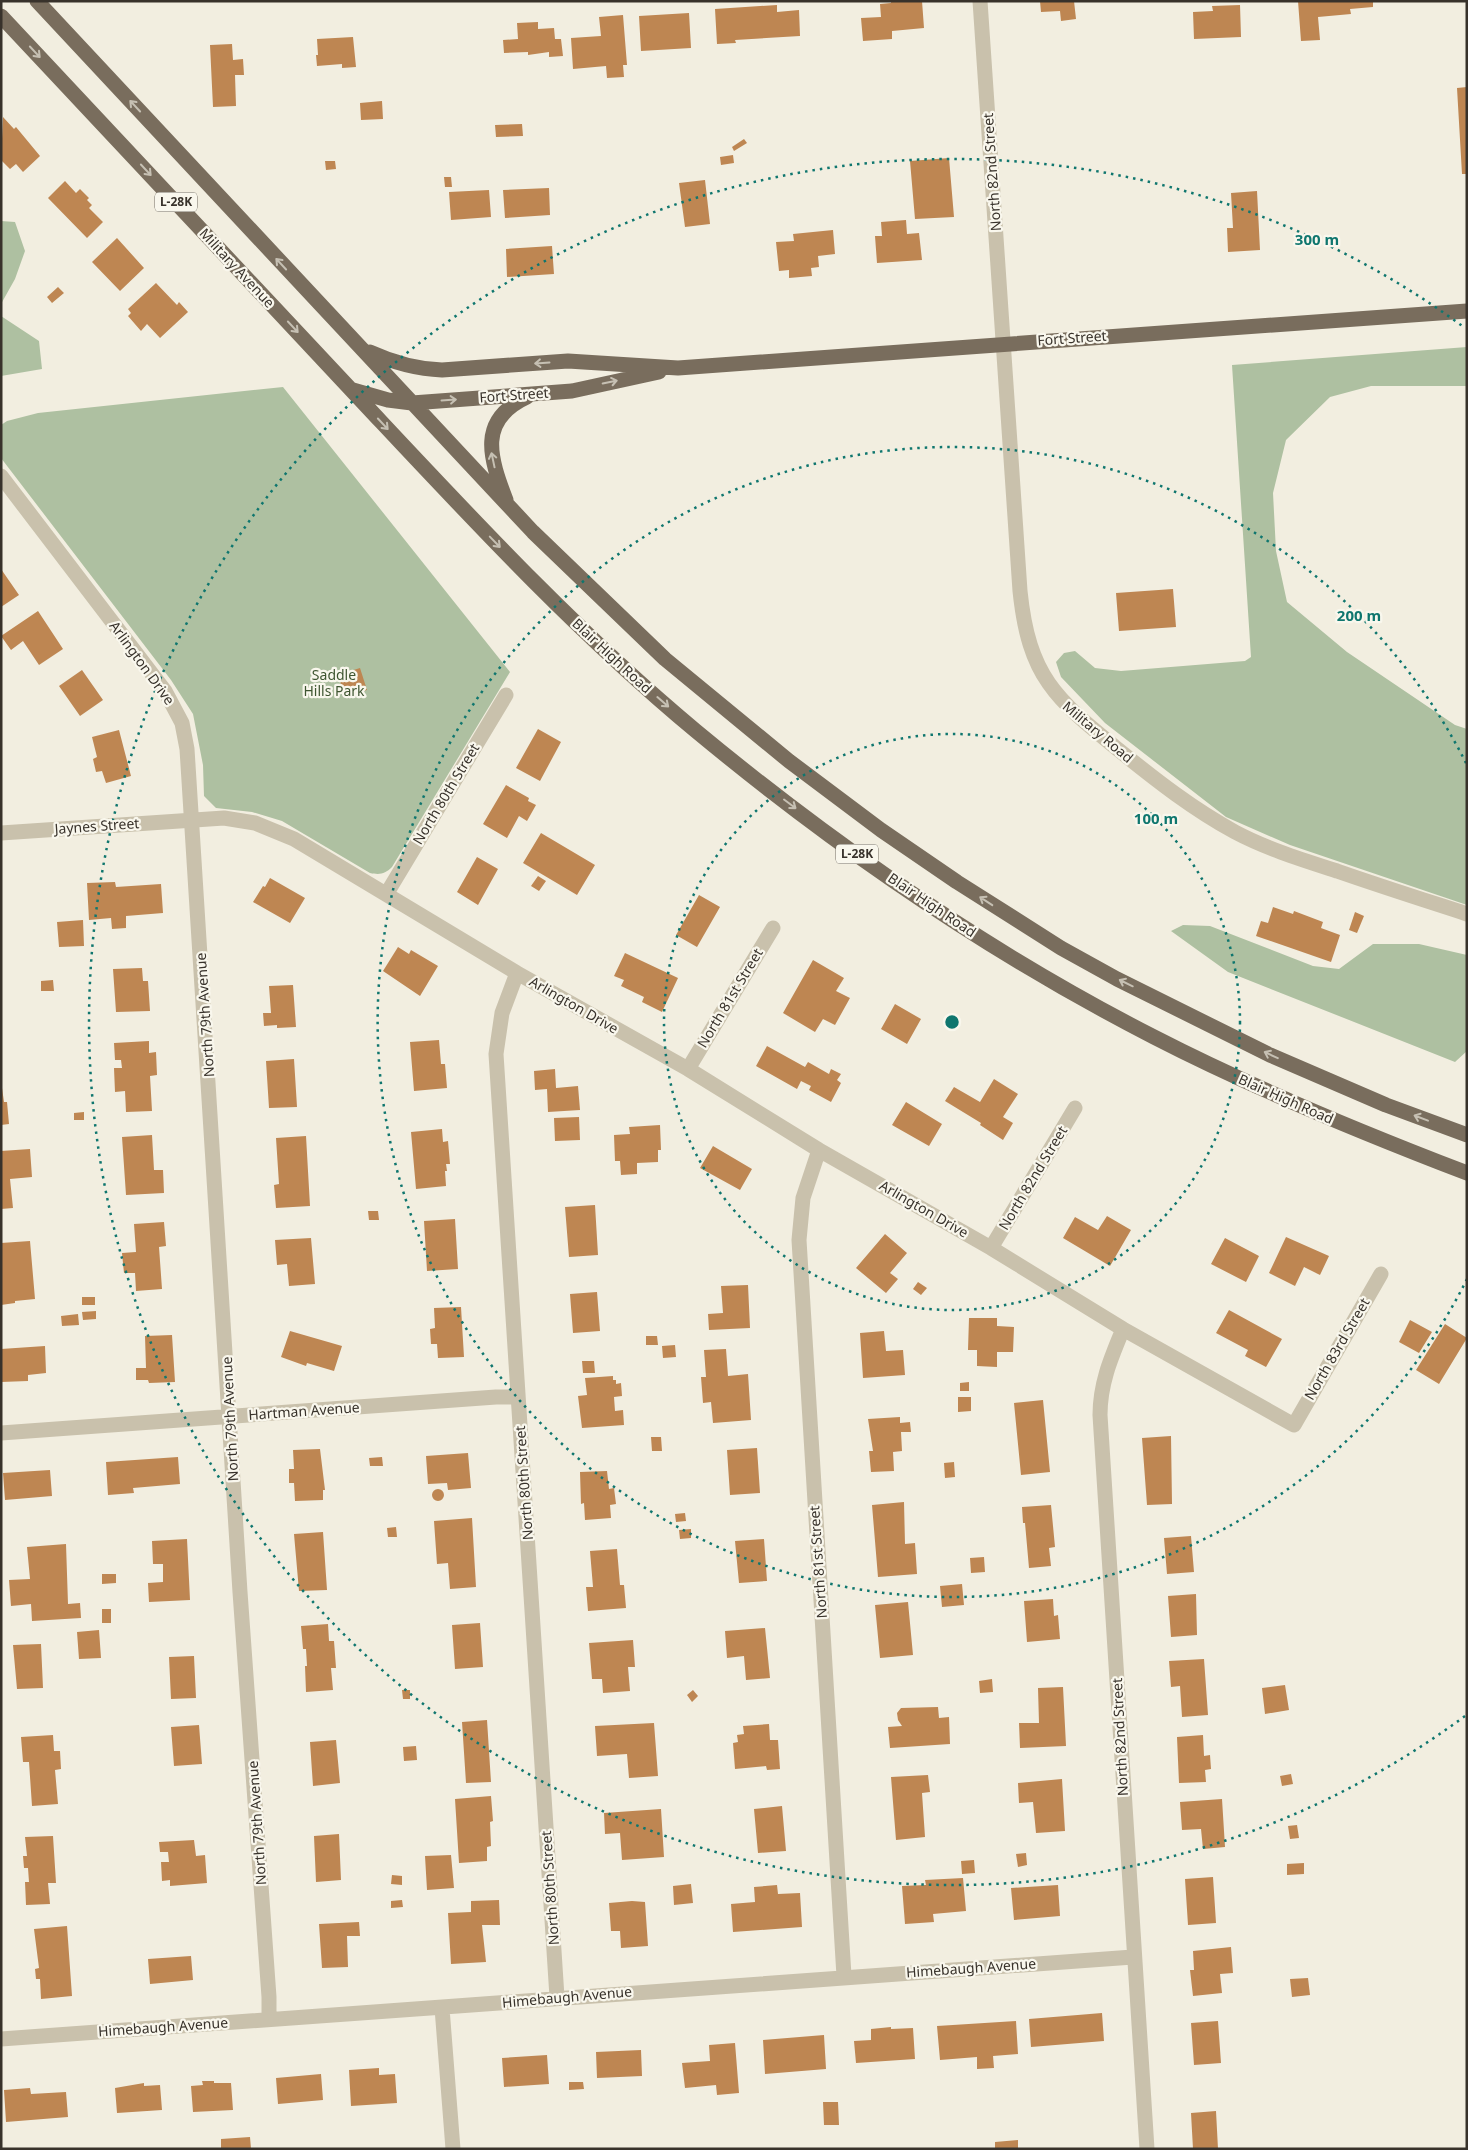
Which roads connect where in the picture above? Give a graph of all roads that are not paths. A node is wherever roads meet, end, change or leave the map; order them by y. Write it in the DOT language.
graph roads {
  1 [pos="37,1"];
  2 [pos="980,1"];
  3 [pos="1,16"];
  4 [pos="1467,311"];
  5 [pos="1002,343"];
  6 [pos="364,349"];
  7 [pos="678,368"];
  8 [pos="350,388"];
  9 [pos="534,394"];
  10 [pos="412,403"];
  11 [pos="1,476"];
  12 [pos="508,506"];
  13 [pos="506,695"];
  14 [pos="192,819"];
  15 [pos="1,833"];
  16 [pos="387,893"];
  17 [pos="1467,914"];
  18 [pos="773,928"];
  19 [pos="517,973"];
  20 [pos="688,1069"];
  21 [pos="1075,1108"];
  22 [pos="1467,1136"];
  23 [pos="819,1150"];
  24 [pos="1467,1174"];
  25 [pos="991,1248"];
  26 [pos="1381,1274"];
  27 [pos="1122,1329"];
  28 [pos="518,1397"];
  29 [pos="230,1416"];
  30 [pos="1294,1425"];
  31 [pos="1,1433"];
  32 [pos="1133,1957"];
  33 [pos="844,1976"];
  34 [pos="557,1997"];
  35 [pos="442,2008"];
  36 [pos="269,2018"];
  37 [pos="1,2039"];
  38 [pos="453,2149"];
  39 [pos="1147,2149"];
  6 -- 1 [label="main road, L-28K, one-way"];
  2 -- 5 [label="street, North 82nd Street"];
  3 -- 8 [label="main road, Military Avenue / L-28K, one-way"];
  4 -- 5 [label="main road, Fort Street"];
  5 -- 7 [label="main road, Fort Street"];
  5 -- 17 [label="street, Military Road"];
  7 -- 6 [label="main road, Fort Street, one-way"];
  6 -- 10 [label="main road, L-28K"];
  9 -- 7 [label="main road, Fort Street, one-way"];
  8 -- 10 [label="main road, Fort Street"];
  8 -- 24 [label="main road, Blair High Road / L-28K, one-way"];
  10 -- 9 [label="main road, Fort Street, one-way"];
  12 -- 9 [label="main road, one-way"];
  10 -- 12 [label="main road, L-28K"];
  11 -- 14 [label="street, Arlington Drive"];
  22 -- 12 [label="main road, L-28K, one-way"];
  13 -- 16 [label="street, North 80th Street"];
  14 -- 15 [label="street, Jaynes Street"];
  14 -- 16 [label="street, Arlington Drive"];
  14 -- 29 [label="street, North 79th Avenue"];
  16 -- 19 [label="street, Arlington Drive"];
  18 -- 20 [label="street, North 81st Street"];
  19 -- 20 [label="street, Arlington Drive"];
  19 -- 28 [label="street, North 80th Street"];
  20 -- 23 [label="street, Arlington Drive"];
  21 -- 25 [label="street, North 82nd Street"];
  23 -- 25 [label="street, Arlington Drive"];
  23 -- 33 [label="street, North 81st Street"];
  25 -- 27 [label="street, Arlington Drive"];
  26 -- 30 [label="street, North 83rd Street"];
  27 -- 30 [label="street, Arlington Drive"];
  27 -- 32 [label="street, North 82nd Street"];
  28 -- 29 [label="street, Hartman Avenue"];
  28 -- 34 [label="street, North 80th Street"];
  29 -- 31 [label="street, Hartman Avenue"];
  29 -- 36 [label="street, North 79th Avenue"];
  32 -- 33 [label="street, Himebaugh Avenue"];
  32 -- 39 [label="street, North 82nd Street"];
  33 -- 34 [label="street, Himebaugh Avenue"];
  34 -- 35 [label="street, Himebaugh Avenue"];
  35 -- 36 [label="street, Himebaugh Avenue"];
  35 -- 38 [label="street"];
  36 -- 37 [label="street, Himebaugh Avenue"];
}
